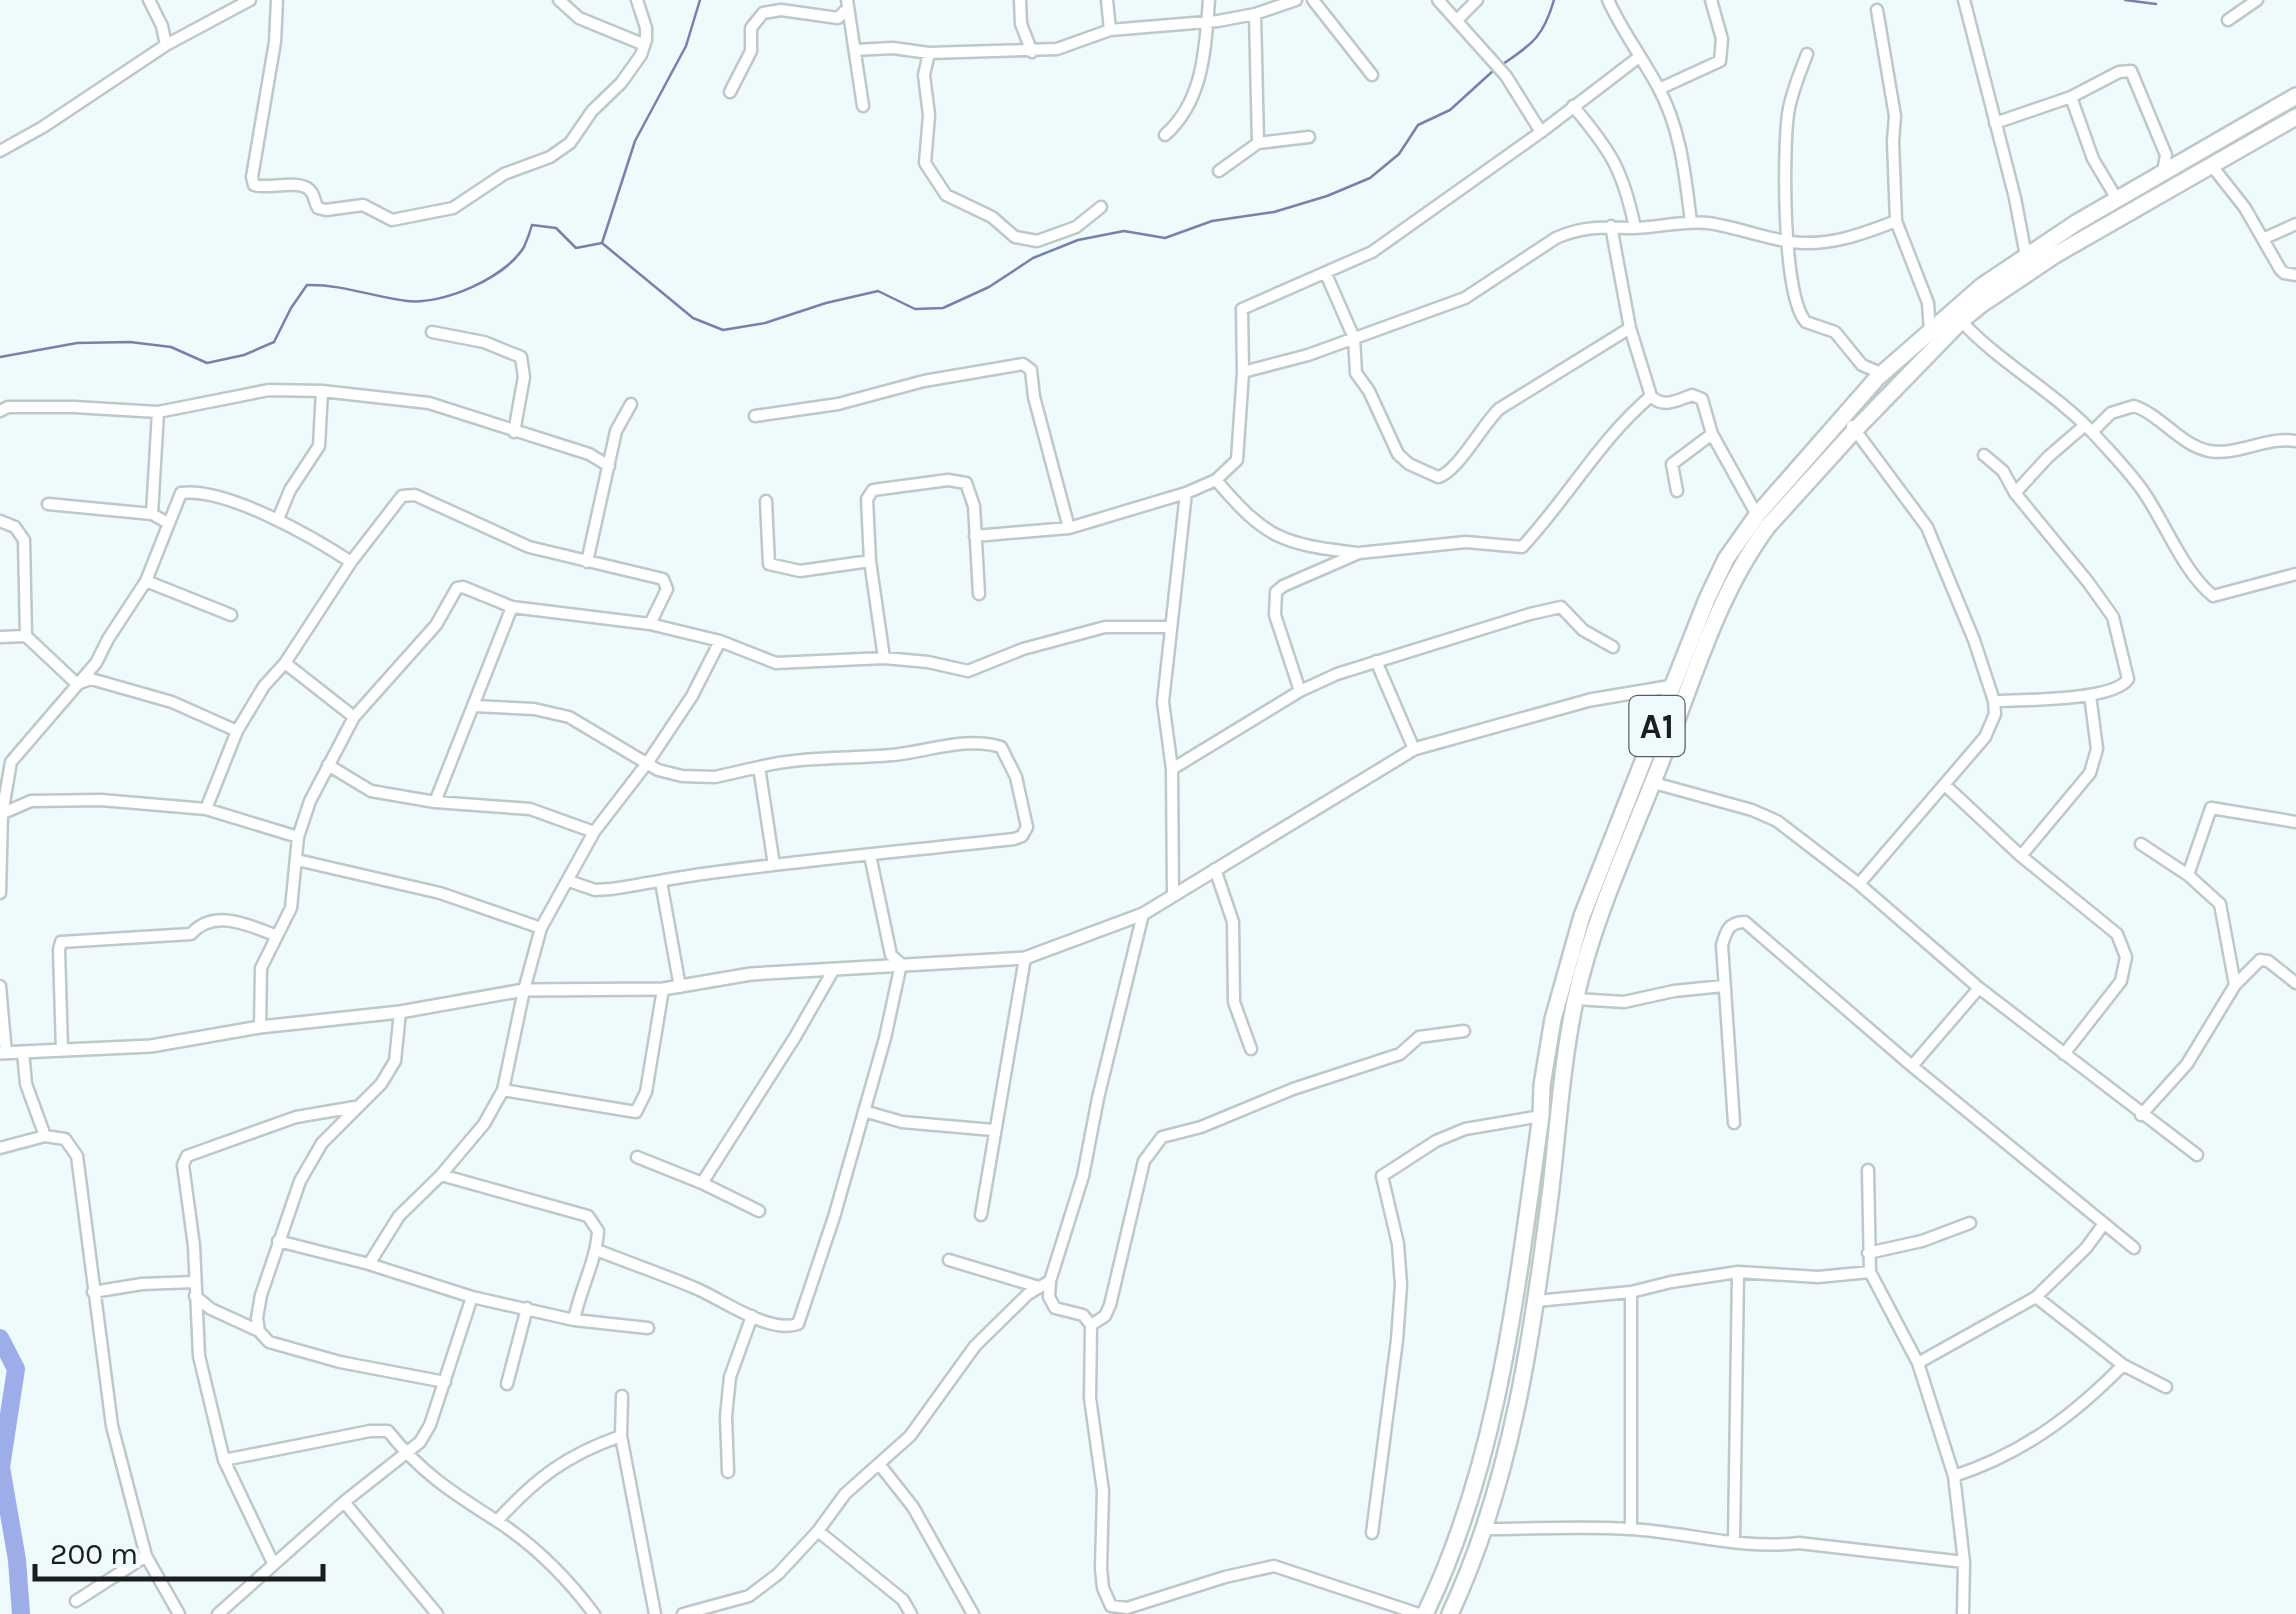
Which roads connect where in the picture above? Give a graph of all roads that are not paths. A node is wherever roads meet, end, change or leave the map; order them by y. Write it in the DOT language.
graph roads {
  1 [pos="148,0"];
  2 [pos="250,0"];
  3 [pos="277,0"];
  4 [pos="559,0"];
  5 [pos="637,0"];
  6 [pos="1020,0"];
  7 [pos="1107,0"];
  8 [pos="1209,0"];
  9 [pos="1296,0"];
  10 [pos="1313,0"];
  11 [pos="1438,0"];
  12 [pos="1477,0"];
  13 [pos="1608,0"];
  14 [pos="1712,0"];
  15 [pos="1964,0"];
  16 [pos="2257,0"];
  17 [pos="847,5"];
  18 [pos="1876,10"];
  19 [pos="1256,14"];
  20 [pos="1458,19"];
  21 [pos="2228,20"];
  22 [pos="1207,22"];
  23 [pos="1110,30"];
  24 [pos="646,40"];
  25 [pos="166,45"];
  26 [pos="855,50"];
  27 [pos="1032,52"];
  28 [pos="930,53"];
  29 [pos="1806,54"];
  30 [pos="1639,57"];
  31 [pos="1372,75"];
  32 [pos="1659,89"];
  33 [pos="730,92"];
  34 [pos="2296,96"];
  35 [pos="2071,97"];
  36 [pos="864,106"];
  37 [pos="1573,106"];
  38 [pos="2296,117"];
  39 [pos="1995,123"];
  40 [pos="1541,132"];
  41 [pos="1165,134"];
  42 [pos="1310,137"];
  43 [pos="1258,143"];
  44 [pos="1,147"];
  45 [pos="2212,166"];
  46 [pos="1219,171"];
  47 [pos="2163,172"];
  48 [pos="2117,199"];
  49 [pos="1101,207"];
  50 [pos="1691,222"];
  51 [pos="1896,222"];
  52 [pos="2296,224"];
  53 [pos="1611,226"];
  54 [pos="1634,228"];
  55 [pos="2265,238"];
  56 [pos="1788,242"];
  57 [pos="2026,256"];
  58 [pos="1326,274"];
  59 [pos="2296,274"];
  60 [pos="1961,320"];
  61 [pos="1630,328"];
  62 [pos="432,332"];
  63 [pos="1930,332"];
  64 [pos="1354,338"];
  65 [pos="1243,372"];
  66 [pos="1877,378"];
  67 [pos="322,392"];
  68 [pos="1652,396"];
  69 [pos="631,404"];
  70 [pos="0,411"];
  71 [pos="158,412"];
  72 [pos="755,416"];
  73 [pos="1845,416"];
  74 [pos="2088,429"];
  75 [pos="1855,430"];
  76 [pos="514,432"];
  77 [pos="1712,434"];
  78 [pos="2296,441"];
  79 [pos="1984,454"];
  80 [pos="609,466"];
  81 [pos="1216,480"];
  82 [pos="1677,492"];
  83 [pos="1186,493"];
  84 [pos="2015,493"];
  85 [pos="766,502"];
  86 [pos="48,504"];
  87 [pos="152,514"];
  88 [pos="1757,515"];
  89 [pos="278,519"];
  90 [pos="0,522"];
  91 [pos="168,523"];
  92 [pos="1069,528"];
  93 [pos="976,536"];
  94 [pos="1359,553"];
  95 [pos="870,561"];
  96 [pos="352,562"];
  97 [pos="587,562"];
  98 [pos="2296,574"];
  99 [pos="146,581"];
  100 [pos="979,594"];
  101 [pos="512,606"];
  102 [pos="231,615"];
  103 [pos="650,624"];
  104 [pos="1170,626"];
  105 [pos="0,636"];
  106 [pos="26,636"];
  107 [pos="720,641"];
  108 [pos="1612,647"];
  109 [pos="884,658"];
  110 [pos="1376,661"];
  111 [pos="285,663"];
  112 [pos="77,684"];
  113 [pos="1673,686"];
  114 [pos="1300,691"];
  115 [pos="2090,695"];
  116 [pos="1994,702"];
  117 [pos="474,706"];
  118 [pos="354,717"];
  119 [pos="237,731"];
  120 [pos="1414,749"];
  121 [pos="648,762"];
  122 [pos="328,765"];
  123 [pos="759,767"];
  124 [pos="1172,769"];
  125 [pos="1654,782"];
  126 [pos="1946,786"];
  127 [pos="435,802"];
  128 [pos="206,809"];
  129 [pos="1,814"];
  130 [pos="2296,822"];
  131 [pos="594,832"];
  132 [pos="298,836"];
  133 [pos="2141,844"];
  134 [pos="870,854"];
  135 [pos="2021,856"];
  136 [pos="297,860"];
  137 [pos="774,866"];
  138 [pos="1215,869"];
  139 [pos="2188,875"];
  140 [pos="569,882"];
  141 [pos="661,882"];
  142 [pos="1859,884"];
  143 [pos="0,893"];
  144 [pos="1173,894"];
  145 [pos="1143,914"];
  146 [pos="541,928"];
  147 [pos="277,936"];
  148 [pos="1025,958"];
  149 [pos="901,964"];
  150 [pos="834,969"];
  151 [pos="2296,983"];
  152 [pos="2234,984"];
  153 [pos="0,986"];
  154 [pos="1723,986"];
  155 [pos="680,987"];
  156 [pos="1980,988"];
  157 [pos="663,989"];
  158 [pos="524,990"];
  159 [pos="1576,999"];
  160 [pos="400,1012"];
  161 [pos="260,1027"];
  162 [pos="1464,1031"];
  163 [pos="1251,1049"];
  164 [pos="62,1050"];
  165 [pos="23,1052"];
  166 [pos="3,1053"];
  167 [pos="2064,1054"];
  168 [pos="1912,1066"];
  169 [pos="503,1090"];
  170 [pos="355,1107"];
  171 [pos="864,1111"];
  172 [pos="1541,1116"];
  173 [pos="2142,1116"];
  174 [pos="1734,1123"];
  175 [pos="993,1130"];
  176 [pos="45,1136"];
  177 [pos="0,1148"];
  178 [pos="2196,1155"];
  179 [pos="637,1157"];
  180 [pos="1868,1170"];
  181 [pos="441,1175"];
  182 [pos="702,1183"];
  183 [pos="760,1211"];
  184 [pos="980,1215"];
  185 [pos="1970,1223"];
  186 [pos="2103,1225"];
  187 [pos="278,1240"];
  188 [pos="2134,1248"];
  189 [pos="597,1250"];
  190 [pos="1868,1252"];
  191 [pos="949,1260"];
  192 [pos="369,1264"];
  193 [pos="1738,1272"];
  194 [pos="1870,1272"];
  195 [pos="1050,1281"];
  196 [pos="194,1282"];
  197 [pos="1039,1288"];
  198 [pos="93,1292"];
  199 [pos="1631,1292"];
  200 [pos="195,1296"];
  201 [pos="472,1297"];
  202 [pos="2036,1297"];
  203 [pos="1536,1301"];
  204 [pos="527,1308"];
  205 [pos="752,1316"];
  206 [pos="574,1320"];
  207 [pos="1092,1324"];
  208 [pos="648,1328"];
  209 [pos="259,1331"];
  210 [pos="1918,1362"];
  211 [pos="2123,1366"];
  212 [pos="445,1382"];
  213 [pos="507,1384"];
  214 [pos="2166,1387"];
  215 [pos="622,1396"];
  216 [pos="620,1436"];
  217 [pos="406,1454"];
  218 [pos="224,1460"];
  219 [pos="878,1464"];
  220 [pos="728,1472"];
  221 [pos="1954,1476"];
  222 [pos="344,1502"];
  223 [pos="497,1521"];
  224 [pos="1483,1529"];
  225 [pos="1631,1529"];
  226 [pos="818,1532"];
  227 [pos="1372,1533"];
  228 [pos="1734,1542"];
  229 [pos="146,1556"];
  230 [pos="1964,1562"];
  231 [pos="274,1564"];
  232 [pos="1158,1600"];
  233 [pos="76,1601"];
  234 [pos="1108,1610"];
  235 [pos="179,1614"];
  236 [pos="218,1614"];
  237 [pos="437,1614"];
  238 [pos="594,1614"];
  239 [pos="655,1614"];
  240 [pos="683,1614"];
  241 [pos="912,1614"];
  242 [pos="973,1614"];
  243 [pos="1160,1614"];
  244 [pos="1422,1614"];
  245 [pos="1450,1614"];
  246 [pos="1963,1614"];
  1 -- 25 [label="street"];
  2 -- 25 [label="street"];
  3 -- 24 [label="street"];
  4 -- 24 [label="street"];
  5 -- 24 [label="street"];
  6 -- 27 [label="street"];
  7 -- 23 [label="street"];
  8 -- 22 [label="street"];
  9 -- 19 [label="street"];
  10 -- 31 [label="street"];
  11 -- 20 [label="street"];
  12 -- 20 [label="street"];
  13 -- 30 [label="street"];
  14 -- 32 [label="street"];
  15 -- 39 [label="street"];
  16 -- 21 [label="street"];
  17 -- 26 [label="street"];
  17 -- 33 [label="street"];
  18 -- 51 [label="street"];
  19 -- 22 [label="street"];
  19 -- 43 [label="street"];
  20 -- 40 [label="street"];
  22 -- 23 [label="street"];
  22 -- 41 [label="street"];
  23 -- 27 [label="street"];
  25 -- 44 [label="street"];
  26 -- 28 [label="street"];
  26 -- 36 [label="street"];
  27 -- 28 [label="street"];
  28 -- 49 [label="street"];
  29 -- 56 [label="street"];
  30 -- 32 [label="street"];
  30 -- 37 [label="street"];
  32 -- 50 [label="street"];
  34 -- 47 [label="highway, A1"];
  35 -- 39 [label="street"];
  35 -- 47 [label="street"];
  35 -- 48 [label="street"];
  37 -- 40 [label="street"];
  37 -- 54 [label="street"];
  38 -- 45 [label="highway, A1"];
  39 -- 57 [label="street"];
  40 -- 58 [label="street"];
  42 -- 43 [label="street"];
  43 -- 46 [label="street"];
  45 -- 55 [label="street"];
  45 -- 60 [label="highway, A1"];
  47 -- 48 [label="highway, A1"];
  48 -- 57 [label="highway, A1"];
  50 -- 54 [label="street"];
  50 -- 56 [label="street"];
  51 -- 56 [label="street"];
  51 -- 63 [label="street"];
  52 -- 55 [label="street"];
  53 -- 54 [label="street"];
  53 -- 61 [label="street"];
  53 -- 64 [label="street"];
  55 -- 59 [label="street"];
  56 -- 66 [label="street"];
  57 -- 63 [label="highway, A1"];
  58 -- 64 [label="street"];
  58 -- 65 [label="street"];
  60 -- 74 [label="street"];
  60 -- 75 [label="highway, A1"];
  61 -- 64 [label="street"];
  61 -- 68 [label="street"];
  62 -- 76 [label="street"];
  63 -- 66 [label="highway, A1"];
  64 -- 65 [label="street"];
  65 -- 81 [label="street"];
  66 -- 73 [label="highway, A1"];
  67 -- 71 [label="street"];
  67 -- 76 [label="street"];
  67 -- 89 [label="street"];
  68 -- 77 [label="street"];
  68 -- 94 [label="street"];
  69 -- 80 [label="street"];
  70 -- 71 [label="street"];
  71 -- 87 [label="street"];
  72 -- 92 [label="street"];
  73 -- 75 [label="street"];
  73 -- 88 [label="highway, A1"];
  74 -- 78 [label="street"];
  74 -- 84 [label="street"];
  74 -- 98 [label="street"];
  75 -- 116 [label="street"];
  75 -- 125 [label="highway, A1"];
  76 -- 80 [label="street"];
  77 -- 82 [label="street"];
  77 -- 88 [label="street"];
  79 -- 84 [label="street"];
  80 -- 97 [label="street"];
  81 -- 83 [label="street"];
  81 -- 94 [label="street"];
  83 -- 92 [label="street"];
  83 -- 104 [label="street"];
  84 -- 115 [label="street"];
  85 -- 95 [label="street"];
  86 -- 87 [label="street"];
  87 -- 91 [label="street"];
  88 -- 113 [label="highway, A1"];
  89 -- 91 [label="street"];
  89 -- 96 [label="street"];
  90 -- 106 [label="street"];
  91 -- 99 [label="street"];
  92 -- 93 [label="street"];
  93 -- 95 [label="street"];
  93 -- 100 [label="street"];
  94 -- 114 [label="street"];
  95 -- 109 [label="street"];
  96 -- 97 [label="street"];
  96 -- 111 [label="street"];
  97 -- 103 [label="street"];
  99 -- 102 [label="street"];
  99 -- 112 [label="street"];
  101 -- 103 [label="street"];
  101 -- 117 [label="street"];
  101 -- 118 [label="street"];
  103 -- 107 [label="street"];
  104 -- 109 [label="street"];
  104 -- 124 [label="street"];
  105 -- 106 [label="street"];
  106 -- 112 [label="street"];
  107 -- 109 [label="street"];
  107 -- 121 [label="street"];
  108 -- 110 [label="street"];
  110 -- 114 [label="street"];
  110 -- 120 [label="street"];
  111 -- 118 [label="street"];
  111 -- 119 [label="street"];
  112 -- 119 [label="street"];
  112 -- 129 [label="street"];
  113 -- 120 [label="street"];
  113 -- 172 [label="highway, A1"];
  114 -- 124 [label="street"];
  115 -- 116 [label="street"];
  115 -- 135 [label="street"];
  116 -- 126 [label="street"];
  117 -- 121 [label="street"];
  117 -- 127 [label="street"];
  118 -- 122 [label="street"];
  119 -- 128 [label="street"];
  120 -- 138 [label="street"];
  121 -- 123 [label="street"];
  121 -- 131 [label="street"];
  122 -- 127 [label="street"];
  122 -- 132 [label="street"];
  123 -- 134 [label="street"];
  123 -- 137 [label="street"];
  124 -- 144 [label="street"];
  125 -- 142 [label="street"];
  125 -- 159 [label="highway, A1"];
  126 -- 135 [label="street"];
  126 -- 142 [label="street"];
  127 -- 131 [label="street"];
  128 -- 129 [label="street"];
  128 -- 132 [label="street"];
  129 -- 143 [label="street"];
  130 -- 139 [label="street"];
  131 -- 140 [label="street"];
  132 -- 136 [label="street"];
  133 -- 139 [label="street"];
  134 -- 137 [label="street"];
  134 -- 149 [label="street"];
  135 -- 167 [label="street"];
  136 -- 146 [label="street"];
  136 -- 147 [label="street"];
  137 -- 141 [label="street"];
  138 -- 144 [label="street"];
  138 -- 163 [label="street"];
  139 -- 152 [label="street"];
  140 -- 141 [label="street"];
  140 -- 146 [label="street"];
  141 -- 155 [label="street"];
  142 -- 156 [label="street"];
  144 -- 145 [label="street"];
  145 -- 148 [label="street"];
  145 -- 195 [label="street"];
  146 -- 158 [label="street"];
  147 -- 161 [label="street"];
  147 -- 164 [label="street"];
  148 -- 149 [label="street"];
  148 -- 175 [label="street"];
  149 -- 150 [label="street"];
  149 -- 171 [label="street"];
  150 -- 155 [label="street"];
  150 -- 182 [label="street"];
  151 -- 152 [label="street"];
  152 -- 173 [label="street"];
  153 -- 166 [label="street"];
  154 -- 159 [label="street"];
  154 -- 168 [label="street"];
  154 -- 174 [label="street"];
  155 -- 157 [label="street"];
  156 -- 167 [label="street"];
  156 -- 168 [label="street"];
  157 -- 158 [label="street"];
  157 -- 169 [label="street"];
  158 -- 160 [label="street"];
  158 -- 169 [label="street"];
  159 -- 203 [label="highway, A1"];
  160 -- 161 [label="street"];
  160 -- 170 [label="street"];
  161 -- 164 [label="street"];
  162 -- 207 [label="street"];
  164 -- 165 [label="street"];
  165 -- 166 [label="street"];
  165 -- 176 [label="street"];
  167 -- 173 [label="street"];
  168 -- 186 [label="street"];
  169 -- 181 [label="street"];
  170 -- 187 [label="street"];
  170 -- 196 [label="street"];
  171 -- 175 [label="street"];
  171 -- 205 [label="street"];
  172 -- 227 [label="street"];
  172 -- 244 [label="highway, A1"];
  173 -- 178 [label="street"];
  175 -- 184 [label="street"];
  176 -- 177 [label="street"];
  176 -- 198 [label="street"];
  179 -- 182 [label="street"];
  180 -- 190 [label="street"];
  181 -- 189 [label="street"];
  181 -- 192 [label="street"];
  182 -- 183 [label="street"];
  185 -- 190 [label="street"];
  186 -- 188 [label="street"];
  186 -- 202 [label="street"];
  187 -- 192 [label="street"];
  187 -- 209 [label="street"];
  189 -- 205 [label="street"];
  189 -- 206 [label="street"];
  190 -- 194 [label="street"];
  191 -- 197 [label="street"];
  192 -- 201 [label="street"];
  193 -- 194 [label="street"];
  193 -- 199 [label="street"];
  193 -- 228 [label="street"];
  194 -- 210 [label="street"];
  195 -- 197 [label="street"];
  195 -- 207 [label="street"];
  196 -- 198 [label="street"];
  196 -- 200 [label="street"];
  197 -- 219 [label="street"];
  198 -- 229 [label="street"];
  199 -- 203 [label="street"];
  199 -- 225 [label="street"];
  200 -- 209 [label="street"];
  200 -- 218 [label="street"];
  201 -- 204 [label="street"];
  201 -- 212 [label="street"];
  202 -- 210 [label="street"];
  202 -- 211 [label="street"];
  203 -- 224 [label="highway, A1"];
  204 -- 206 [label="street"];
  204 -- 213 [label="street"];
  205 -- 220 [label="street"];
  206 -- 208 [label="street"];
  207 -- 234 [label="street"];
  209 -- 212 [label="street"];
  210 -- 221 [label="street"];
  211 -- 214 [label="street"];
  211 -- 221 [label="street"];
  212 -- 217 [label="street"];
  215 -- 216 [label="street"];
  216 -- 223 [label="street"];
  216 -- 239 [label="street"];
  217 -- 218 [label="street"];
  217 -- 222 [label="street"];
  217 -- 223 [label="street"];
  218 -- 231 [label="street"];
  219 -- 226 [label="street"];
  219 -- 242 [label="street"];
  221 -- 230 [label="street"];
  222 -- 231 [label="street"];
  222 -- 237 [label="street"];
  223 -- 238 [label="street"];
  224 -- 225 [label="street"];
  224 -- 245 [label="highway, A1"];
  225 -- 228 [label="street"];
  226 -- 240 [label="street"];
  226 -- 241 [label="street"];
  228 -- 230 [label="street"];
  229 -- 233 [label="street"];
  229 -- 235 [label="street"];
  230 -- 246 [label="street"];
  231 -- 236 [label="street"];
  232 -- 234 [label="street"];
  232 -- 243 [label="street"];
  232 -- 244 [label="street"];
}
